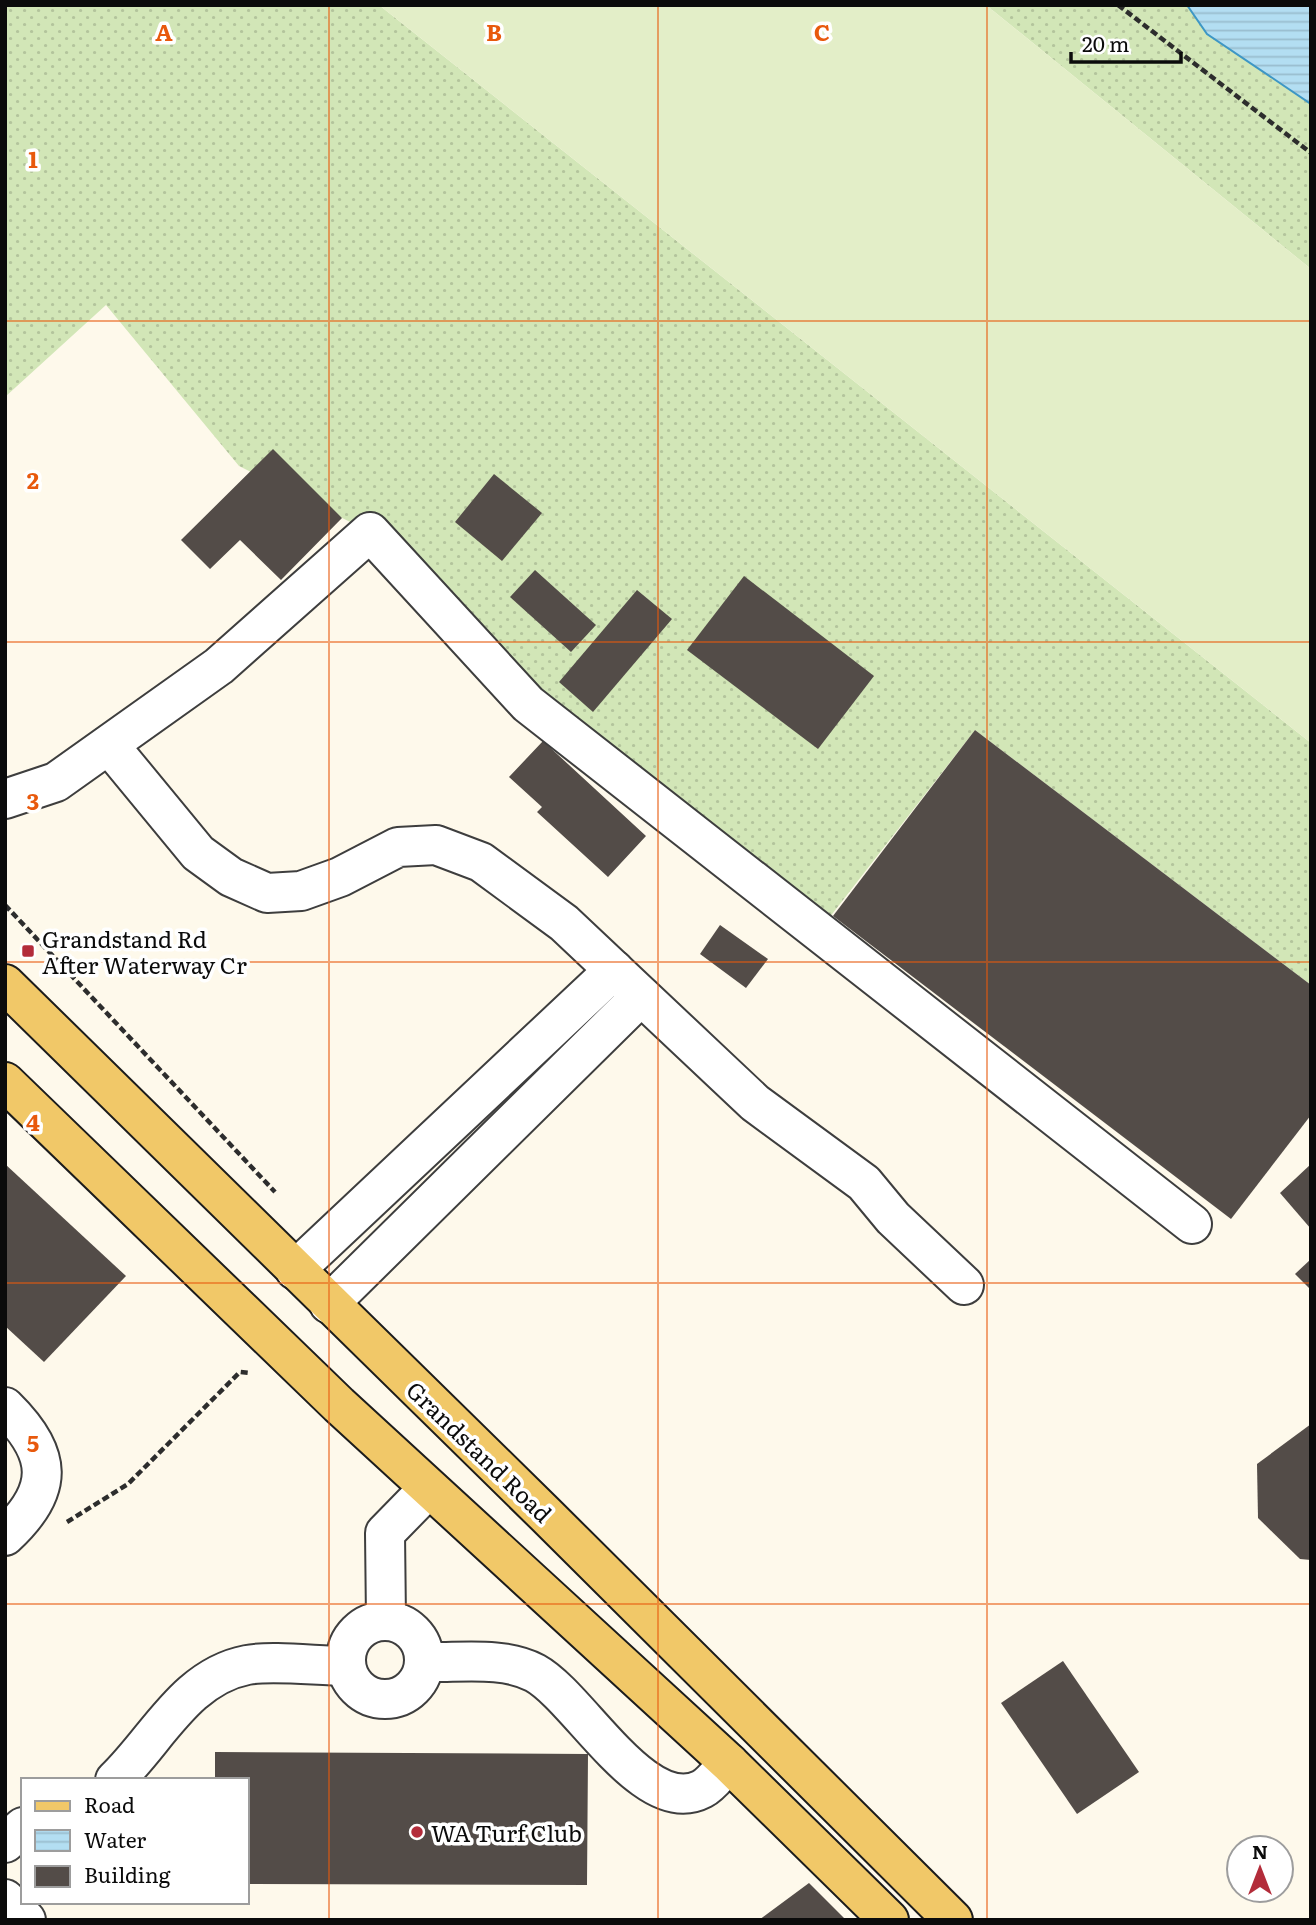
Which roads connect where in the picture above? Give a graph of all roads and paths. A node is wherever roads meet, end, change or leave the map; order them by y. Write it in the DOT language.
graph roads {
  1 [pos="1118,5"];
  2 [pos="1311,153"];
  3 [pos="109,745"];
  4 [pos="5,799"];
  5 [pos="5,905"];
  6 [pos="628,983"];
  7 [pos="5,984"];
  8 [pos="5,1082"];
  9 [pos="277,1193"];
  10 [pos="1192,1224"];
  11 [pos="295,1270"];
  12 [pos="964,1285"];
  13 [pos="329,1304"];
  14 [pos="259,1375"];
  15 [pos="5,1407"];
  16 [pos="428,1489"];
  17 [pos="65,1524"];
  18 [pos="5,1536"];
  19 [pos="386,1620"];
  20 [pos="425,1662"];
  21 [pos="345,1666"];
  22 [pos="729,1763"];
  23 [pos="116,1778"];
  24 [pos="21,1830"];
  25 [pos="5,1843"];
  26 [pos="5,1899"];
  27 [pos="26,1920"];
  28 [pos="889,1920"];
  29 [pos="953,1920"];
  1 -- 2 [label="path"];
  3 -- 4 [label="street"];
  3 -- 6 [label="street"];
  3 -- 10 [label="street"];
  5 -- 9 [label="path"];
  6 -- 11 [label="street"];
  6 -- 12 [label="street"];
  6 -- 13 [label="street"];
  7 -- 11 [label="main road, Grandstand Road"];
  8 -- 16 [label="main road"];
  11 -- 13 [label="main road, Grandstand Road"];
  13 -- 29 [label="main road, Grandstand Road"];
  14 -- 17 [label="path"];
  15 -- 18 [label="street"];
  16 -- 19 [label="street"];
  16 -- 22 [label="main road"];
  19 -- 20 [label="street"];
  19 -- 21 [label="street"];
  20 -- 21 [label="street"];
  20 -- 22 [label="street"];
  21 -- 23 [label="street"];
  22 -- 28 [label="main road"];
  24 -- 25 [label="street"];
  26 -- 27 [label="street"];
}
